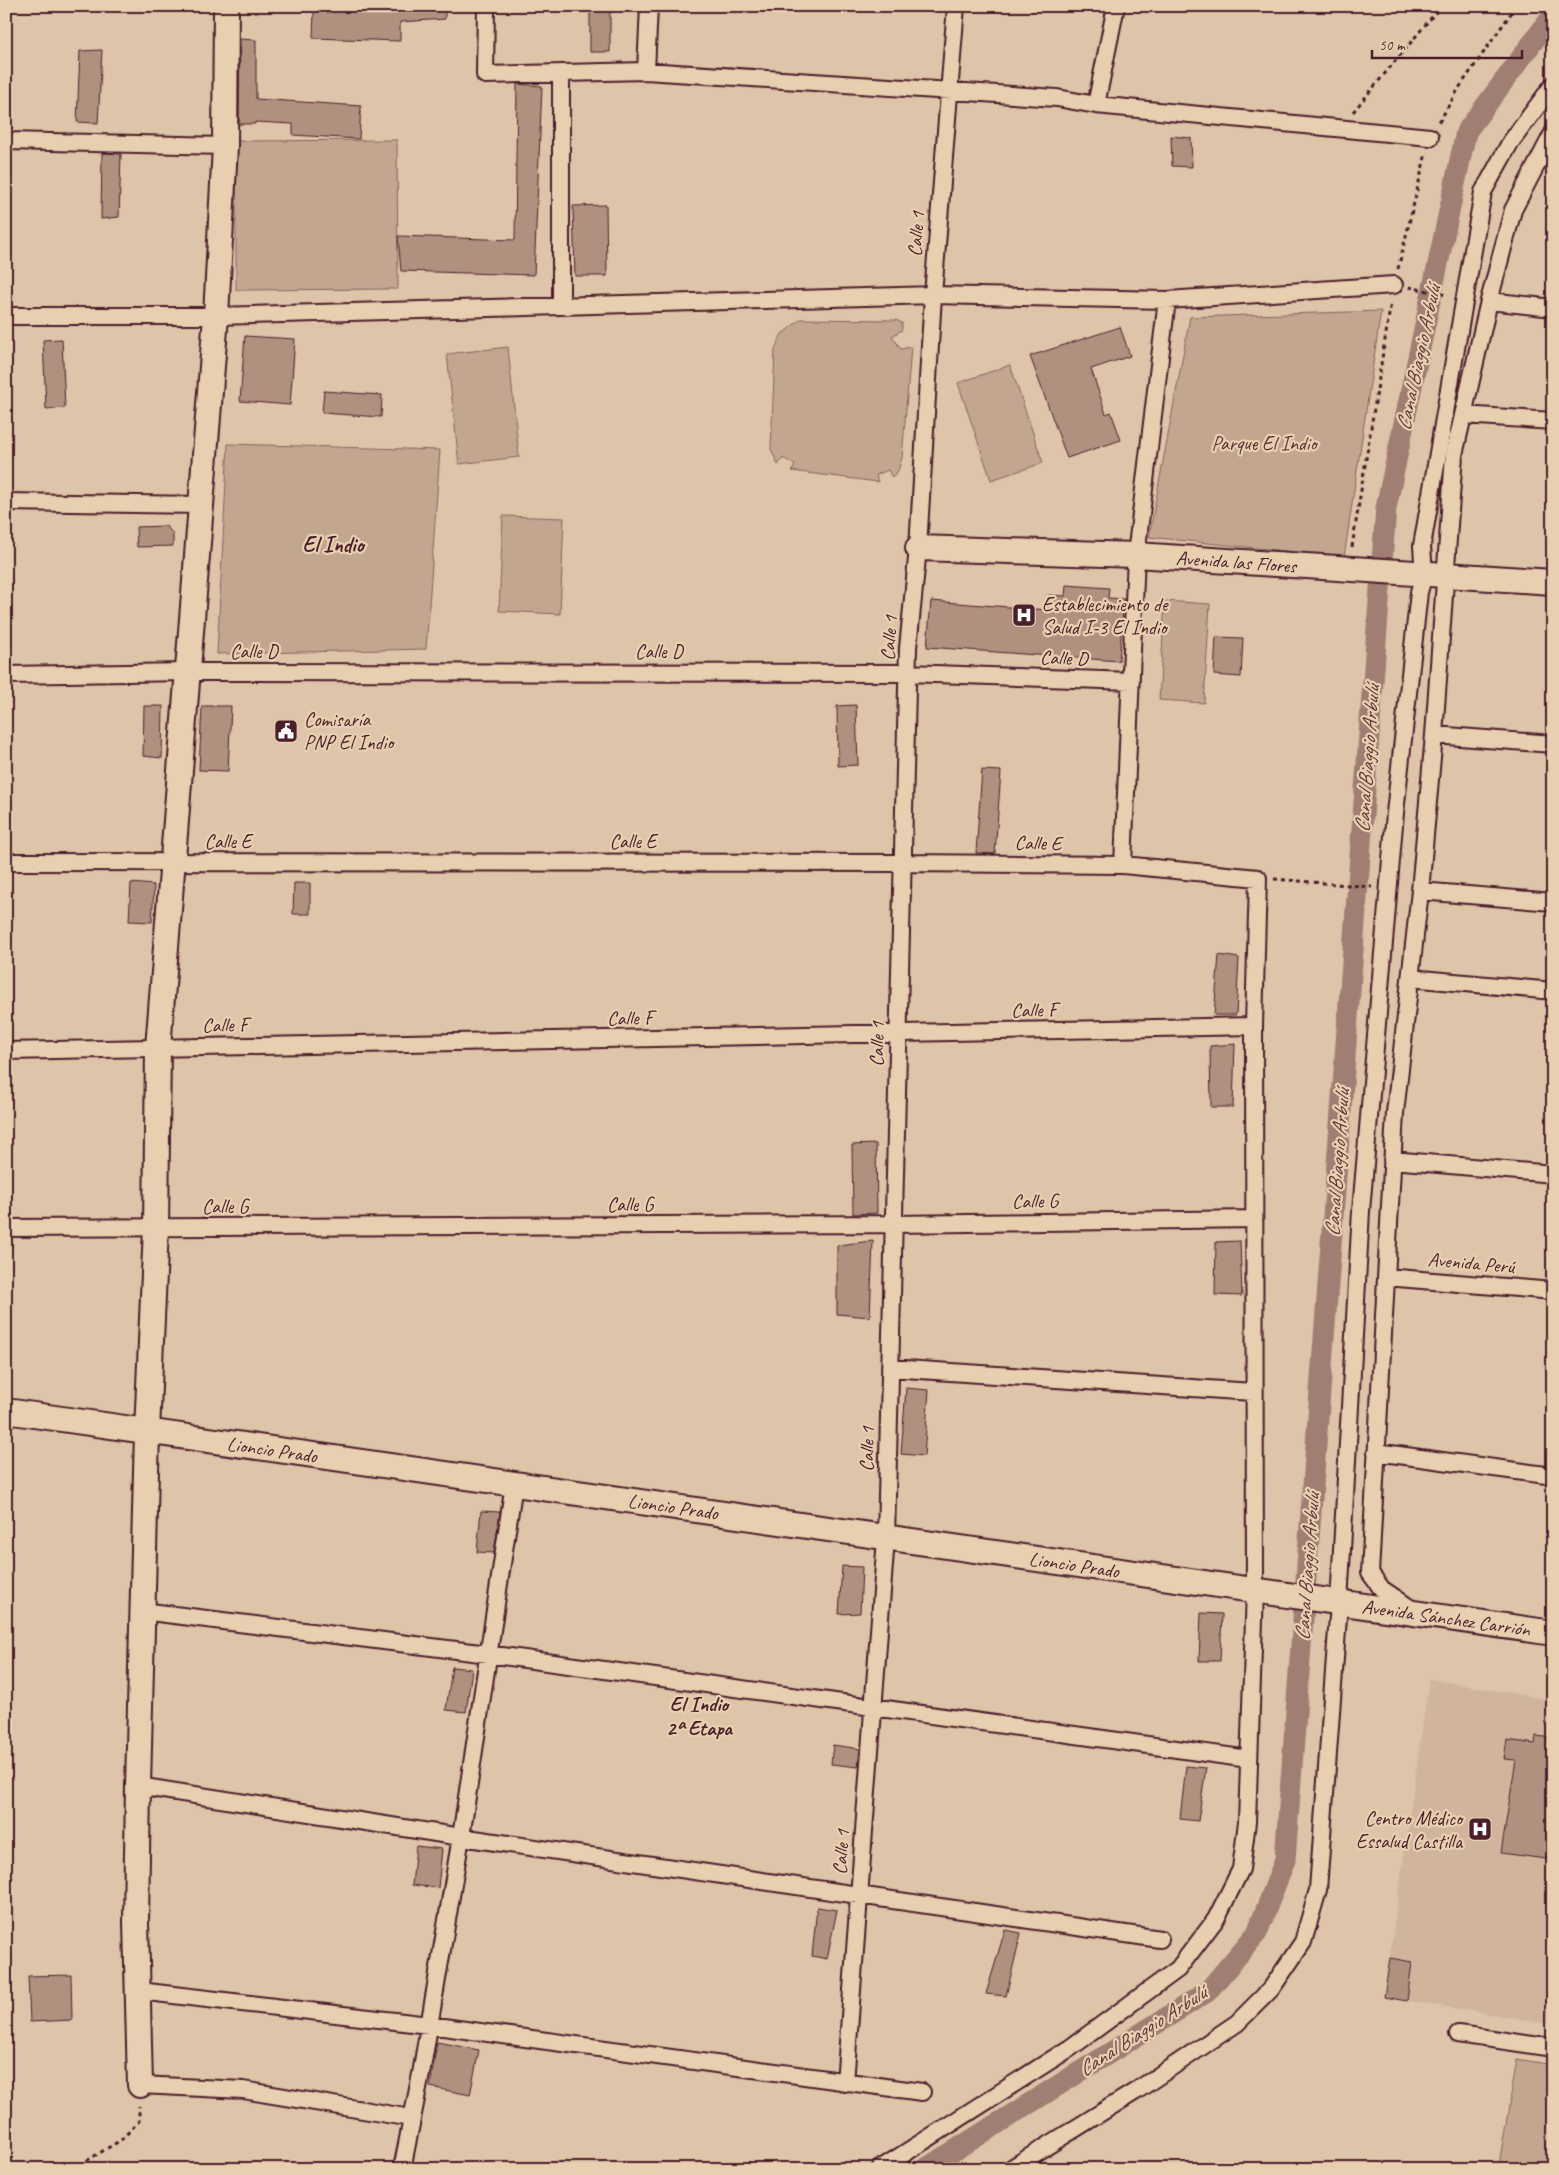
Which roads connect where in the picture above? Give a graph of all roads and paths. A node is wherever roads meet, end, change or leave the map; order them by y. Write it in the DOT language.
graph roads {
  1 [pos="226,6"];
  2 [pos="486,6"];
  3 [pos="649,6"];
  4 [pos="956,6"];
  5 [pos="1116,6"];
  6 [pos="1441,6"];
  7 [pos="646,71"];
  8 [pos="561,73"];
  9 [pos="1553,85"];
  10 [pos="948,91"];
  11 [pos="1096,105"];
  12 [pos="1344,130"];
  13 [pos="1553,133"];
  14 [pos="1430,137"];
  15 [pos="6,141"];
  16 [pos="225,146"];
  17 [pos="1400,286"];
  18 [pos="933,295"];
  19 [pos="1456,296"];
  20 [pos="1167,300"];
  21 [pos="1489,301"];
  22 [pos="561,306"];
  23 [pos="1553,308"];
  24 [pos="6,316"];
  25 [pos="216,316"];
  26 [pos="1463,416"];
  27 [pos="1553,421"];
  28 [pos="6,502"];
  29 [pos="200,505"];
  30 [pos="918,548"];
  31 [pos="1136,555"];
  32 [pos="1426,574"];
  33 [pos="1553,582"];
  34 [pos="187,672"];
  35 [pos="908,673"];
  36 [pos="6,675"];
  37 [pos="1131,682"];
  38 [pos="1434,735"];
  39 [pos="1553,744"];
  40 [pos="6,862"];
  41 [pos="903,862"];
  42 [pos="172,863"];
  43 [pos="1123,865"];
  44 [pos="1258,878"];
  45 [pos="1380,888"];
  46 [pos="1420,891"];
  47 [pos="1553,902"];
  48 [pos="1410,978"];
  49 [pos="1553,991"];
  50 [pos="1254,1026"];
  51 [pos="899,1034"];
  52 [pos="158,1048"];
  53 [pos="6,1051"];
  54 [pos="1392,1160"];
  55 [pos="1553,1174"];
  56 [pos="1254,1219"];
  57 [pos="894,1224"];
  58 [pos="6,1228"];
  59 [pos="156,1228"];
  60 [pos="1386,1277"];
  61 [pos="1553,1291"];
  62 [pos="890,1368"];
  63 [pos="1254,1392"];
  64 [pos="6,1411"];
  65 [pos="147,1432"];
  66 [pos="1376,1452"];
  67 [pos="1553,1476"];
  68 [pos="514,1484"];
  69 [pos="886,1538"];
  70 [pos="1262,1592"];
  71 [pos="1340,1603"];
  72 [pos="142,1611"];
  73 [pos="1418,1613"];
  74 [pos="1553,1632"];
  75 [pos="488,1654"];
  76 [pos="874,1706"];
  77 [pos="1249,1759"];
  78 [pos="138,1786"];
  79 [pos="461,1837"];
  80 [pos="859,1894"];
  81 [pos="1160,1939"];
  82 [pos="139,1991"];
  83 [pos="429,2025"];
  84 [pos="1458,2034"];
  85 [pos="1553,2048"];
  86 [pos="845,2083"];
  87 [pos="140,2085"];
  88 [pos="922,2092"];
  89 [pos="411,2118"];
  90 [pos="73,2169"];
  91 [pos="402,2169"];
  92 [pos="880,2169"];
  93 [pos="1010,2169"];
  1 -- 16 [label="street"];
  2 -- 8 [label="street"];
  3 -- 7 [label="street"];
  4 -- 10 [label="street, Calle 1"];
  5 -- 11 [label="street"];
  6 -- 12 [label="path"];
  7 -- 8 [label="street"];
  7 -- 10 [label="street"];
  8 -- 22 [label="street"];
  9 -- 32 [label="street"];
  10 -- 11 [label="street"];
  10 -- 18 [label="street, Calle 1"];
  11 -- 12 [label="street"];
  12 -- 14 [label="street"];
  13 -- 21 [label="street"];
  15 -- 16 [label="street"];
  16 -- 25 [label="street"];
  17 -- 19 [label="path"];
  17 -- 20 [label="street"];
  18 -- 20 [label="street"];
  18 -- 22 [label="street"];
  18 -- 30 [label="street, Calle 1"];
  20 -- 31 [label="street"];
  21 -- 23 [label="street"];
  21 -- 26 [label="street"];
  22 -- 25 [label="street"];
  24 -- 25 [label="street"];
  25 -- 29 [label="street"];
  26 -- 27 [label="street"];
  26 -- 32 [label="street"];
  28 -- 29 [label="street"];
  29 -- 34 [label="street"];
  30 -- 31 [label="street, Avenida las Flores"];
  30 -- 35 [label="street, Calle 1"];
  31 -- 32 [label="street, Avenida las Flores"];
  31 -- 37 [label="street"];
  32 -- 33 [label="street, Avenida las Flores"];
  32 -- 38 [label="street"];
  32 -- 71 [label="street"];
  34 -- 35 [label="street, Calle D"];
  34 -- 36 [label="street, Calle D"];
  34 -- 42 [label="street"];
  35 -- 37 [label="street, Calle D"];
  35 -- 41 [label="street, Calle 1"];
  37 -- 43 [label="street"];
  38 -- 39 [label="street"];
  38 -- 46 [label="street"];
  40 -- 42 [label="street, Calle E"];
  41 -- 42 [label="street, Calle E"];
  41 -- 43 [label="street, Calle E"];
  41 -- 51 [label="street, Calle 1"];
  42 -- 52 [label="street"];
  43 -- 44 [label="street, Calle E"];
  44 -- 45 [label="path"];
  44 -- 50 [label="street"];
  46 -- 47 [label="street"];
  46 -- 48 [label="street"];
  48 -- 49 [label="street"];
  48 -- 54 [label="street"];
  50 -- 51 [label="street, Calle F"];
  50 -- 56 [label="street"];
  51 -- 52 [label="street, Calle F"];
  51 -- 57 [label="street, Calle 1"];
  52 -- 53 [label="street, Calle F"];
  52 -- 59 [label="street"];
  54 -- 55 [label="street"];
  54 -- 60 [label="street"];
  56 -- 57 [label="street, Calle G"];
  56 -- 63 [label="street"];
  57 -- 59 [label="street, Calle G"];
  57 -- 62 [label="street, Calle 1"];
  58 -- 59 [label="street, Calle G"];
  59 -- 65 [label="street"];
  60 -- 61 [label="street, Avenida Perú"];
  60 -- 66 [label="street"];
  62 -- 63 [label="street"];
  62 -- 69 [label="street, Calle 1"];
  63 -- 70 [label="street"];
  64 -- 65 [label="street, Lioncio Prado"];
  65 -- 68 [label="street, Lioncio Prado"];
  65 -- 72 [label="street"];
  66 -- 67 [label="street"];
  66 -- 73 [label="street"];
  68 -- 69 [label="street, Lioncio Prado"];
  68 -- 75 [label="street"];
  69 -- 70 [label="street, Lioncio Prado"];
  69 -- 76 [label="street, Calle 1"];
  70 -- 71 [label="street, Lioncio Prado"];
  70 -- 77 [label="street"];
  71 -- 73 [label="street, Avenida Sánchez Carrión"];
  71 -- 93 [label="street"];
  72 -- 75 [label="street"];
  72 -- 78 [label="street"];
  73 -- 74 [label="street, Avenida Sánchez Carrión"];
  75 -- 76 [label="street"];
  75 -- 79 [label="street"];
  76 -- 77 [label="street"];
  76 -- 80 [label="street, Calle 1"];
  77 -- 92 [label="street"];
  78 -- 79 [label="street"];
  78 -- 82 [label="street"];
  79 -- 80 [label="street"];
  79 -- 83 [label="street"];
  80 -- 81 [label="street"];
  80 -- 86 [label="street, Calle 1"];
  82 -- 83 [label="street"];
  82 -- 87 [label="street"];
  83 -- 86 [label="street"];
  83 -- 89 [label="street"];
  84 -- 85 [label="street"];
  86 -- 88 [label="street"];
  87 -- 89 [label="street"];
  87 -- 90 [label="path"];
  89 -- 91 [label="street"];
}
